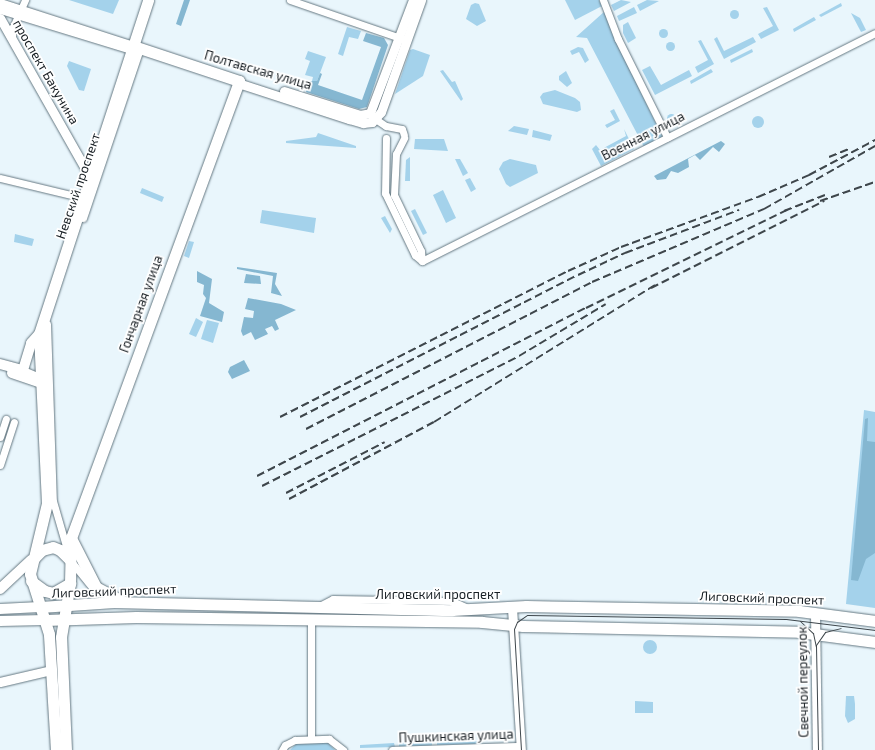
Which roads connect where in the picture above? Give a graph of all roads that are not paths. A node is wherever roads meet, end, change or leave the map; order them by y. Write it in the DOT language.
graph roads {
  1 [pos="25,0"];
  2 [pos="148,0"];
  3 [pos="155,0"];
  4 [pos="290,0"];
  5 [pos="413,0"];
  6 [pos="421,0"];
  7 [pos="604,0"];
  8 [pos="0,3"];
  9 [pos="0,10"];
  10 [pos="20,12"];
  11 [pos="0,18"];
  12 [pos="875,33"];
  13 [pos="12,36"];
  14 [pos="403,38"];
  15 [pos="135,49"];
  16 [pos="239,82"];
  17 [pos="368,114"];
  18 [pos="376,120"];
  19 [pos="386,126"];
  20 [pos="667,137"];
  21 [pos="94,174"];
  22 [pos="0,178"];
  23 [pos="84,198"];
  24 [pos="422,261"];
  25 [pos="39,334"];
  26 [pos="0,364"];
  27 [pos="0,370"];
  28 [pos="23,370"];
  29 [pos="43,381"];
  30 [pos="6,419"];
  31 [pos="14,422"];
  32 [pos="0,437"];
  33 [pos="0,465"];
  34 [pos="71,538"];
  35 [pos="31,560"];
  36 [pos="70,560"];
  37 [pos="31,581"];
  38 [pos="70,582"];
  39 [pos="0,589"];
  40 [pos="120,602"];
  41 [pos="214,604"];
  42 [pos="66,605"];
  43 [pos="40,607"];
  44 [pos="0,609"];
  45 [pos="815,613"];
  46 [pos="510,614"];
  47 [pos="214,618"];
  48 [pos="64,619"];
  49 [pos="311,619"];
  50 [pos="46,620"];
  51 [pos="0,621"];
  52 [pos="875,621"];
  53 [pos="815,633"];
  54 [pos="875,642"];
  55 [pos="51,670"];
  56 [pos="0,682"];
  57 [pos="312,739"];
  58 [pos="521,748"];
  59 [pos="340,749"];
  60 [pos="56,750"];
  61 [pos="66,750"];
  62 [pos="282,750"];
  63 [pos="392,750"];
  64 [pos="817,750"];
  1 -- 10 [label="street"];
  2 -- 15 [label="main road, Невский проспект"];
  3 -- 15 [label="main road, Невский проспект"];
  4 -- 14 [label="street"];
  5 -- 14 [label="street"];
  6 -- 14 [label="street"];
  7 -- 20 [label="street"];
  8 -- 10 [label="street, Полтавская улица"];
  9 -- 10 [label="street, Полтавская улица"];
  10 -- 13 [label="street"];
  10 -- 15 [label="street, Полтавская улица"];
  11 -- 13 [label="street, проспект Бакунина"];
  12 -- 20 [label="street, Военная улица"];
  13 -- 21 [label="street, проспект Бакунина"];
  14 -- 17 [label="street"];
  14 -- 18 [label="street"];
  15 -- 16 [label="main road, Полтавская улица"];
  15 -- 21 [label="main road, Невский проспект"];
  16 -- 17 [label="street, Полтавская улица"];
  16 -- 18 [label="street, Полтавская улица"];
  16 -- 34 [label="main road, Гончарная улица"];
  17 -- 18 [label="street"];
  18 -- 19 [label="street"];
  19 -- 24 [label="street"];
  19 -- 24 [label="street"];
  20 -- 24 [label="street, Военная улица"];
  21 -- 23 [label="main road, Невский проспект"];
  21 -- 29 [label="street, Невский проспект"];
  22 -- 23 [label="street"];
  23 -- 25 [label="main road, Невский проспект"];
  25 -- 28 [label="main road, Невский проспект"];
  25 -- 29 [label="main road, Невский проспект"];
  26 -- 28 [label="main road"];
  27 -- 29 [label="main road"];
  28 -- 29 [label="street"];
  29 -- 35 [label="main road, Невский проспект"];
  29 -- 36 [label="street, Невский проспект"];
  30 -- 32 [label="street"];
  31 -- 33 [label="street"];
  34 -- 36 [label="main road, Гончарная улица"];
  34 -- 40 [label="main road"];
  35 -- 36 [label="main road"];
  35 -- 37 [label="main road, Невский проспект"];
  35 -- 39 [label="main road"];
  36 -- 38 [label="main road, Невский проспект"];
  36 -- 40 [label="street"];
  37 -- 38 [label="main road"];
  37 -- 43 [label="main road, Невский проспект"];
  38 -- 42 [label="main road, Невский проспект"];
  40 -- 41 [label="main road, Лиговский проспект"];
  40 -- 42 [label="main road, Лиговский проспект"];
  41 -- 46 [label="main road, Лиговский проспект"];
  41 -- 47 [label="main road"];
  42 -- 43 [label="main road, Лиговский проспект"];
  42 -- 48 [label="main road, Невский проспект"];
  42 -- 50 [label="main road"];
  43 -- 44 [label="main road, Лиговский проспект"];
  43 -- 50 [label="main road, Невский проспект"];
  45 -- 46 [label="main road, Лиговский проспект"];
  45 -- 52 [label="main road, Лиговский проспект"];
  45 -- 53 [label="street, Свечной переулок"];
  46 -- 49 [label="main road, Лиговский проспект"];
  46 -- 53 [label="main road, Лиговский проспект"];
  46 -- 58 [label="street"];
  47 -- 48 [label="main road, Лиговский проспект"];
  47 -- 49 [label="main road, Лиговский проспект"];
  48 -- 50 [label="main road, Лиговский проспект"];
  48 -- 61 [label="main road, Невский проспект"];
  49 -- 57 [label="street"];
  50 -- 51 [label="main road, Лиговский проспект"];
  50 -- 55 [label="main road, Невский проспект"];
  53 -- 54 [label="main road, Лиговский проспект"];
  53 -- 64 [label="street, Свечной переулок"];
  55 -- 56 [label="street"];
  55 -- 60 [label="main road, Невский проспект"];
  57 -- 59 [label="street"];
  57 -- 62 [label="street"];
  58 -- 63 [label="street, Пушкинская улица"];
}
